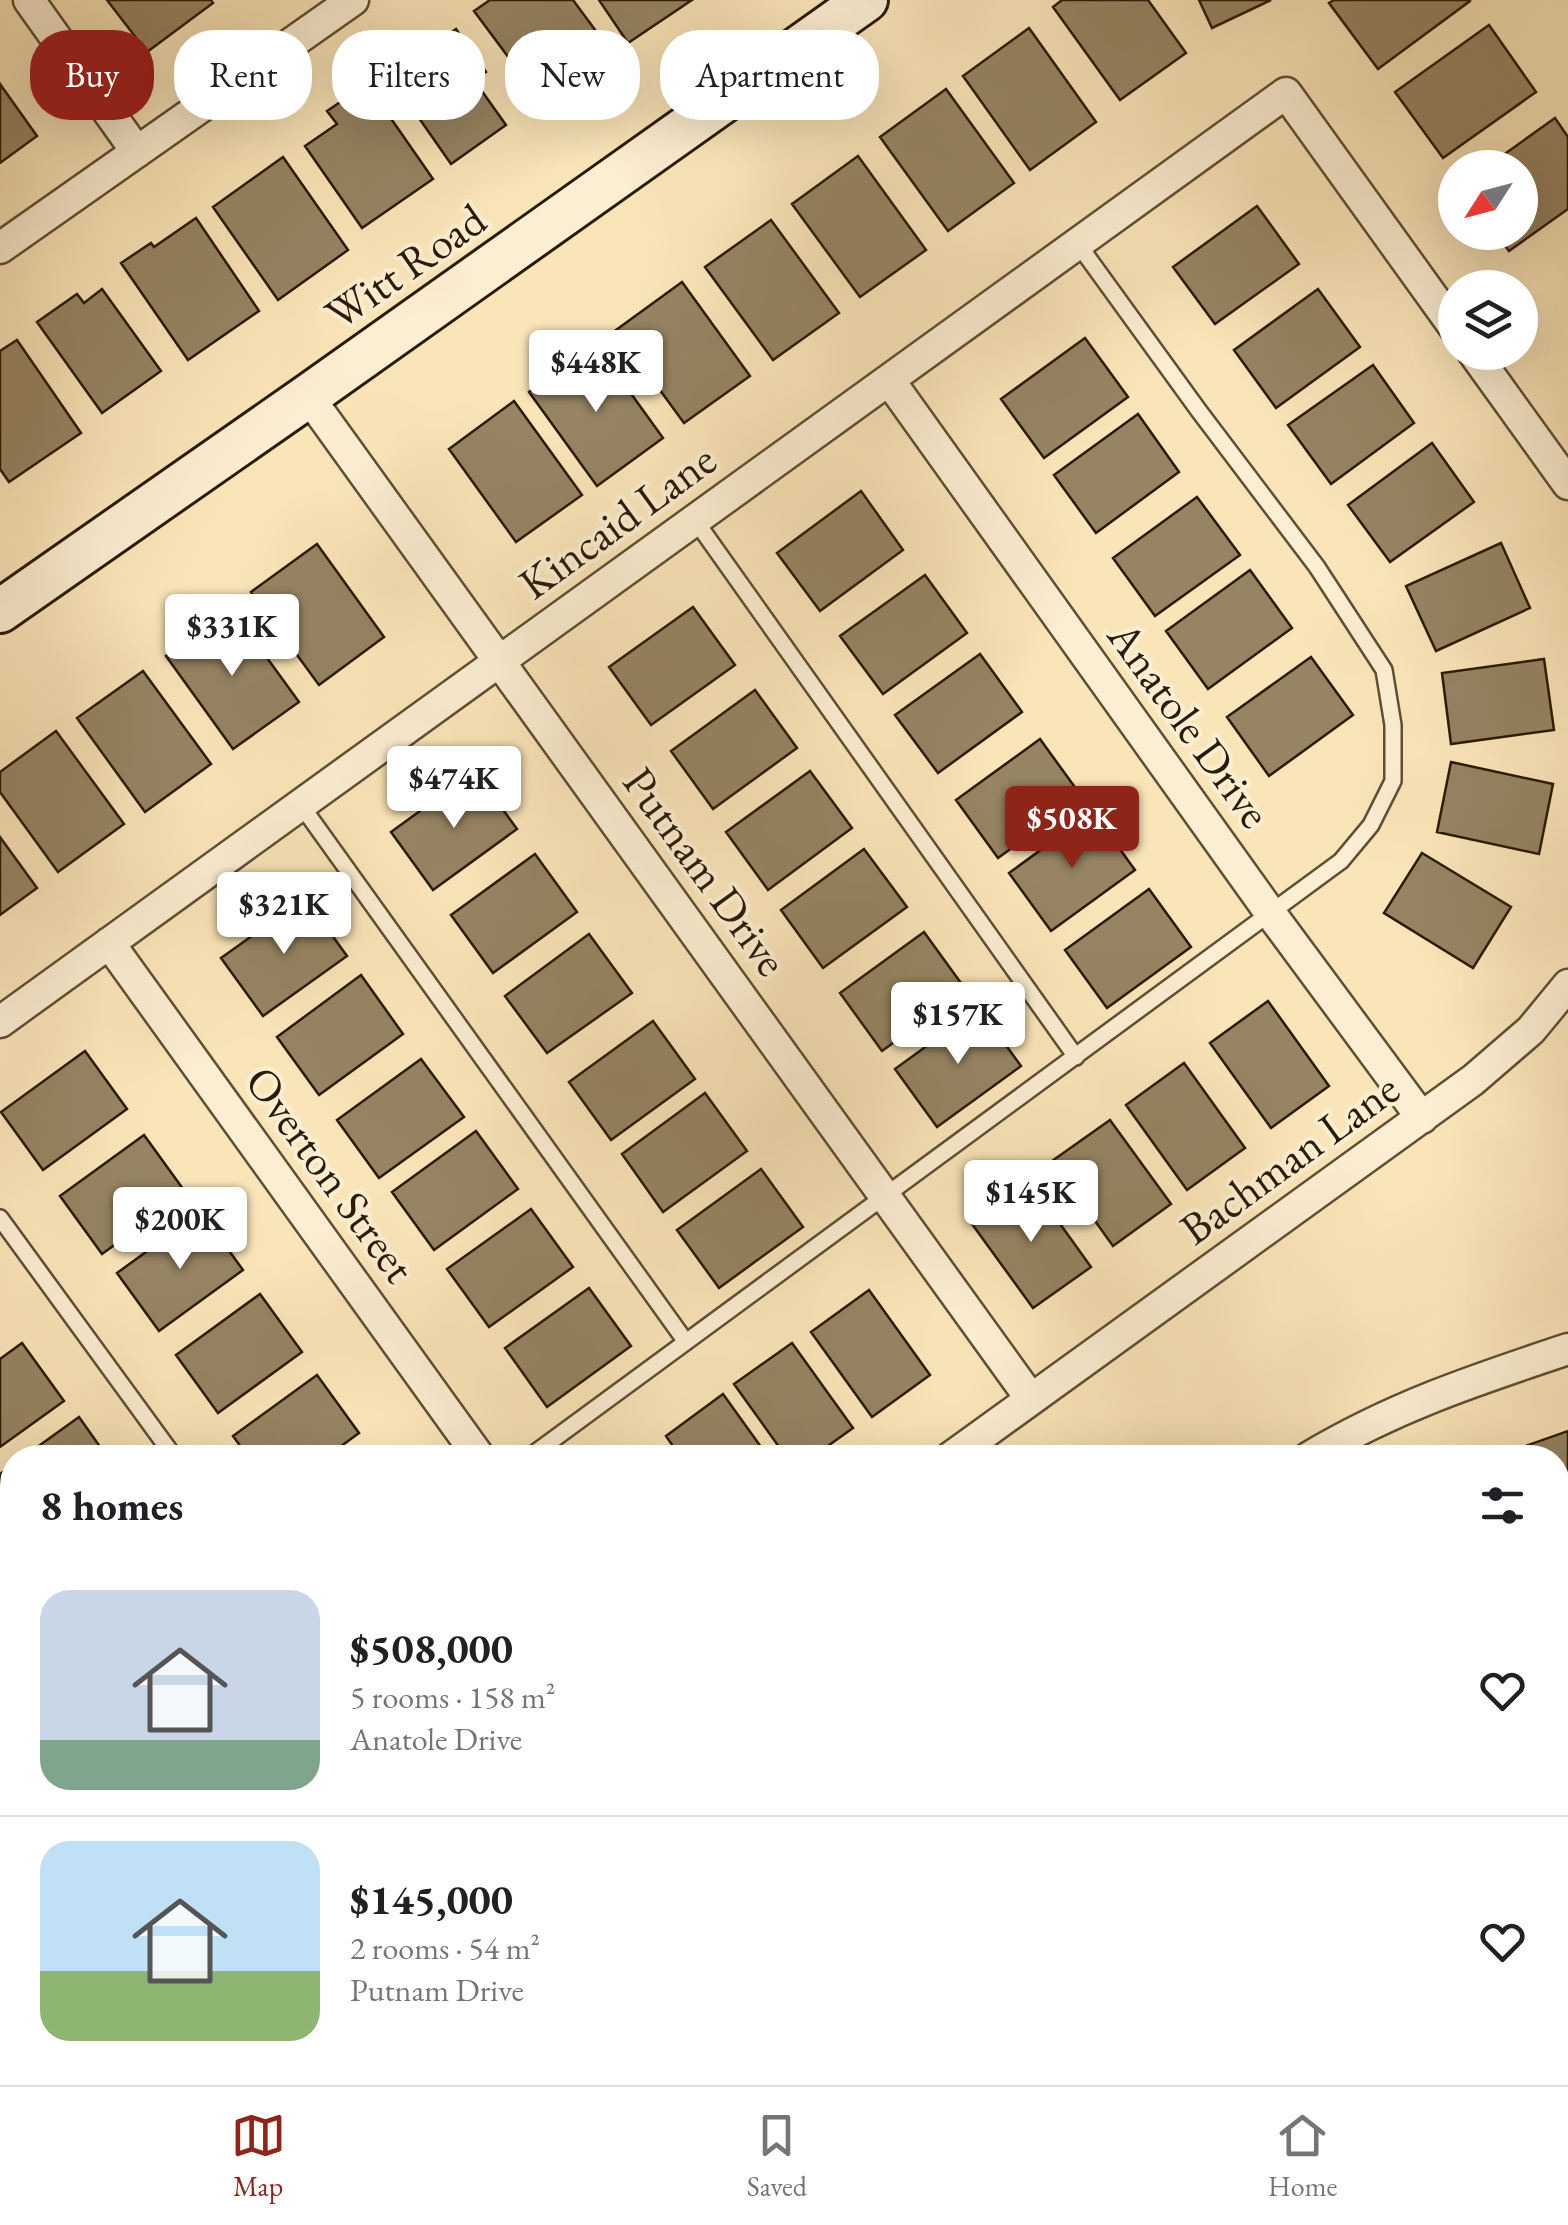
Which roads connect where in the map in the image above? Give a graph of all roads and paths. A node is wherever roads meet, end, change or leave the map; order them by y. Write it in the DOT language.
graph roads {
  1 [pos="29,0"];
  2 [pos="353,0"];
  3 [pos="866,0"];
  4 [pos="137,152"];
  5 [pos="1078,244"];
  6 [pos="0,248"];
  7 [pos="1438,304"];
  8 [pos="1486,370"];
  9 [pos="889,380"];
  10 [pos="308,396"];
  11 [pos="1568,484"];
  12 [pos="695,520"];
  13 [pos="0,611"];
  14 [pos="499,661"];
  15 [pos="300,805"];
  16 [pos="1271,914"];
  17 [pos="109,943"];
  18 [pos="1568,986"];
  19 [pos="0,1022"];
  20 [pos="1076,1056"];
  21 [pos="1422,1118"];
  22 [pos="885,1196"];
  23 [pos="0,1218"];
  24 [pos="686,1342"];
  25 [pos="1568,1349"];
  26 [pos="1031,1399"];
  27 [pos="166,1445"];
  28 [pos="471,1445"];
  29 [pos="546,1445"];
  30 [pos="968,1445"];
  31 [pos="1331,1445"];
  1 -- 4 [label="street"];
  2 -- 4 [label="street"];
  3 -- 10 [label="street, Witt Road"];
  4 -- 6 [label="street"];
  5 -- 7 [label="street, Kincaid Lane"];
  5 -- 9 [label="street, Kincaid Lane"];
  5 -- 16 [label="lane"];
  8 -- 11 [label="street"];
  9 -- 12 [label="street, Kincaid Lane"];
  9 -- 16 [label="street, Anatole Drive"];
  10 -- 13 [label="street, Witt Road"];
  10 -- 14 [label="street, Putnam Drive"];
  12 -- 14 [label="street, Kincaid Lane"];
  12 -- 20 [label="lane"];
  14 -- 15 [label="street, Kincaid Lane"];
  14 -- 22 [label="street, Putnam Drive"];
  15 -- 17 [label="street, Kincaid Lane"];
  15 -- 24 [label="lane"];
  16 -- 20 [label="lane"];
  16 -- 21 [label="street, Anatole Drive"];
  17 -- 19 [label="street, Kincaid Lane"];
  17 -- 28 [label="street, Overton Street"];
  18 -- 21 [label="street, Bachman Lane"];
  20 -- 22 [label="lane"];
  21 -- 26 [label="street, Bachman Lane"];
  22 -- 24 [label="lane"];
  22 -- 26 [label="street, Putnam Drive"];
  23 -- 27 [label="lane"];
  24 -- 29 [label="lane"];
  25 -- 31 [label="street"];
  26 -- 30 [label="street, Bachman Lane"];
}
